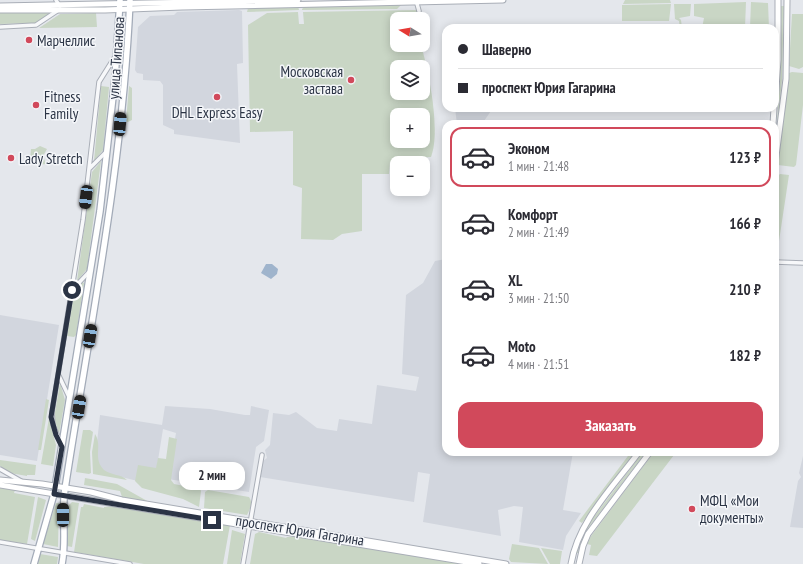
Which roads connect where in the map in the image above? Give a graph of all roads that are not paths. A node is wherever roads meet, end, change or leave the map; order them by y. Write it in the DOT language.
graph roads {
  1 [pos="56,0"];
  2 [pos="298,0"];
  3 [pos="503,0"];
  4 [pos="778,0"];
  5 [pos="787,0"];
  6 [pos="172,1"];
  7 [pos="416,1"];
  8 [pos="120,2"];
  9 [pos="129,4"];
  10 [pos="0,6"];
  11 [pos="60,7"];
  12 [pos="0,10"];
  13 [pos="119,10"];
  14 [pos="419,11"];
  15 [pos="778,24"];
  16 [pos="0,27"];
  17 [pos="116,54"];
  18 [pos="779,133"];
  19 [pos="108,151"];
  20 [pos="90,168"];
  21 [pos="779,262"];
  22 [pos="803,263"];
  23 [pos="91,270"];
  24 [pos="72,290"];
  25 [pos="58,375"];
  26 [pos="70,399"];
  27 [pos="62,447"];
  28 [pos="262,455"];
  29 [pos="636,456"];
  30 [pos="647,456"];
  31 [pos="0,469"];
  32 [pos="0,480"];
  33 [pos="23,482"];
  34 [pos="0,485"];
  35 [pos="55,486"];
  36 [pos="65,488"];
  37 [pos="54,494"];
  38 [pos="64,495"];
  39 [pos="249,524"];
  40 [pos="0,542"];
  41 [pos="37,548"];
  42 [pos="63,553"];
  43 [pos="34,564"];
  44 [pos="62,564"];
  45 [pos="130,564"];
  46 [pos="243,564"];
  47 [pos="479,564"];
  48 [pos="506,564"];
  49 [pos="571,564"];
  50 [pos="579,564"];
  1 -- 11 [label="street"];
  2 -- 6 [label="street"];
  3 -- 7 [label="street"];
  4 -- 15 [label="street"];
  5 -- 18 [label="street"];
  6 -- 9 [label="street"];
  7 -- 9 [label="street"];
  7 -- 14 [label="street"];
  8 -- 9 [label="street"];
  8 -- 11 [label="street"];
  8 -- 13 [label="main road, улица Типанова"];
  9 -- 13 [label="street"];
  9 -- 36 [label="main road, улица Типанова"];
  10 -- 11 [label="street"];
  11 -- 12 [label="street"];
  11 -- 13 [label="street"];
  11 -- 16 [label="street"];
  13 -- 17 [label="main road, улица Типанова"];
  17 -- 19 [label="main road, улица Типанова"];
  17 -- 20 [label="street"];
  19 -- 20 [label="street"];
  19 -- 23 [label="main road, улица Типанова"];
  20 -- 24 [label="street"];
  21 -- 22 [label="street"];
  23 -- 24 [label="street"];
  23 -- 26 [label="main road, улица Типанова"];
  24 -- 25 [label="street"];
  25 -- 26 [label="street"];
  25 -- 27 [label="street"];
  26 -- 27 [label="main road, улица Типанова"];
  27 -- 35 [label="main road, улица Типанова"];
  28 -- 39 [label="street"];
  29 -- 49 [label="street"];
  30 -- 50 [label="street"];
  31 -- 33 [label="street, проспект Юрия Гагарина"];
  32 -- 33 [label="street, проспект Юрия Гагарина"];
  33 -- 35 [label="street, проспект Юрия Гагарина"];
  34 -- 37 [label="street, проспект Юрия Гагарина"];
  35 -- 36 [label="street, проспект Юрия Гагарина"];
  35 -- 37 [label="main road, улица Типанова"];
  36 -- 38 [label="main road, улица Типанова"];
  36 -- 39 [label="street, проспект Юрия Гагарина"];
  37 -- 38 [label="street, проспект Юрия Гагарина"];
  37 -- 41 [label="main road, улица Типанова"];
  38 -- 39 [label="street, проспект Юрия Гагарина"];
  38 -- 42 [label="main road, улица Типанова"];
  39 -- 46 [label="street"];
  39 -- 47 [label="street, проспект Юрия Гагарина"];
  39 -- 48 [label="street, проспект Юрия Гагарина"];
  40 -- 41 [label="street"];
  41 -- 42 [label="street"];
  41 -- 43 [label="main road, улица Типанова"];
  42 -- 44 [label="main road, улица Типанова"];
  42 -- 45 [label="street"];
}
